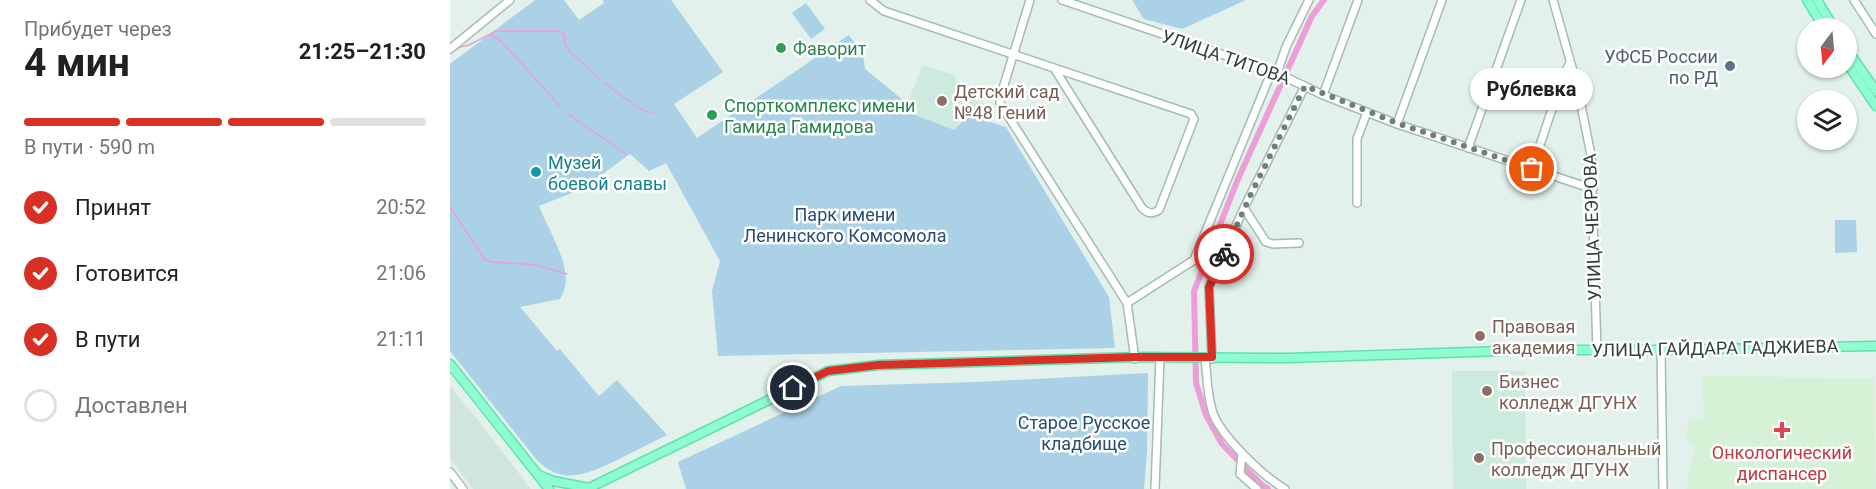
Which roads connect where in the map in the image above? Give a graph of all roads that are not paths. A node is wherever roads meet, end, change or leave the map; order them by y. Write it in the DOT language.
graph roads {
  1 [pos="510,0"];
  2 [pos="870,0"];
  3 [pos="1030,0"];
  4 [pos="1062,0"];
  5 [pos="1309,0"];
  6 [pos="1358,0"];
  7 [pos="1442,0"];
  8 [pos="1521,0"];
  9 [pos="1553,0"];
  10 [pos="1807,0"];
  11 [pos="1817,0"];
  12 [pos="1854,0"];
  13 [pos="1818,18"];
  14 [pos="1828,18"];
  15 [pos="1876,34"];
  16 [pos="450,49"];
  17 [pos="1014,54"];
  18 [pos="1570,63"];
  19 [pos="1857,64"];
  20 [pos="1054,68"];
  21 [pos="1274,73"];
  22 [pos="1857,78"];
  23 [pos="1305,86"];
  24 [pos="1876,91"];
  25 [pos="1323,94"];
  26 [pos="1876,106"];
  27 [pos="1367,112"];
  28 [pos="1397,123"];
  29 [pos="1468,148"];
  30 [pos="1532,169"];
  31 [pos="1593,189"];
  32 [pos="1358,203"];
  33 [pos="1244,208"];
  34 [pos="1299,243"];
  35 [pos="1127,303"];
  36 [pos="1875,348"];
  37 [pos="1597,350"];
  38 [pos="1661,351"];
  39 [pos="1135,358"];
  40 [pos="1208,358"];
  41 [pos="1160,359"];
  42 [pos="450,365"];
  43 [pos="1242,453"];
  44 [pos="450,472"];
  45 [pos="538,475"];
  46 [pos="583,488"];
  47 [pos="463,489"];
  48 [pos="548,489"];
  49 [pos="1155,489"];
  50 [pos="1257,489"];
  51 [pos="1285,489"];
  52 [pos="1663,489"];
  1 -- 16 [label="street"];
  2 -- 17 [label="street"];
  3 -- 17 [label="street"];
  4 -- 21 [label="street, УЛИЦА ТИТОВА"];
  5 -- 21 [label="street"];
  6 -- 25 [label="street"];
  7 -- 28 [label="street"];
  8 -- 29 [label="street"];
  9 -- 18 [label="street, УЛИЦА ЧЕЭРОВА"];
  10 -- 13 [label="main road"];
  11 -- 14 [label="main road"];
  12 -- 15 [label="street"];
  17 -- 20 [label="street"];
  17 -- 35 [label="street"];
  18 -- 30 [label="street"];
  18 -- 31 [label="street, УЛИЦА ЧЕЭРОВА"];
  19 -- 24 [label="main road"];
  20 -- 20 [label="street"];
  21 -- 23 [label="street, УЛИЦА ТИТОВА"];
  21 -- 35 [label="street"];
  22 -- 26 [label="main road"];
  23 -- 25 [label="street, УЛИЦА ТИТОВА"];
  23 -- 33 [label="street"];
  25 -- 27 [label="street, УЛИЦА ТИТОВА"];
  27 -- 28 [label="street, УЛИЦА ТИТОВА"];
  27 -- 32 [label="street"];
  28 -- 29 [label="street, УЛИЦА ТИТОВА"];
  29 -- 30 [label="street, УЛИЦА ТИТОВА"];
  30 -- 31 [label="street, УЛИЦА ТИТОВА"];
  31 -- 37 [label="street, УЛИЦА ЧЕЭРОВА"];
  33 -- 34 [label="street"];
  33 -- 40 [label="street"];
  35 -- 39 [label="street"];
  36 -- 38 [label="main road, УЛИЦА ГАЙДАРА ГАДЖИЕВА"];
  36 -- 38 [label="main road, УЛИЦА ГАЙДАРА ГАДЖИЕВА"];
  37 -- 38 [label="main road, УЛИЦА ГАЙДАРА ГАДЖИЕВА"];
  37 -- 40 [label="main road, УЛИЦА ГАЙДАРА ГАДЖИЕВА"];
  38 -- 52 [label="street"];
  39 -- 41 [label="main road, УЛИЦА ГАЙДАРА ГАДЖИЕВА"];
  39 -- 46 [label="main road, УЛИЦА ГАЙДАРА ГАДЖИЕВА"];
  40 -- 41 [label="main road, УЛИЦА ГАЙДАРА ГАДЖИЕВА"];
  40 -- 43 [label="street"];
  41 -- 49 [label="street"];
  42 -- 45 [label="main road"];
  42 -- 48 [label="main road"];
  43 -- 50 [label="street"];
  43 -- 51 [label="street"];
  44 -- 47 [label="street"];
  45 -- 46 [label="main road, УЛИЦА ГАЙДАРА ГАДЖИЕВА"];
  45 -- 48 [label="main road"];
}
